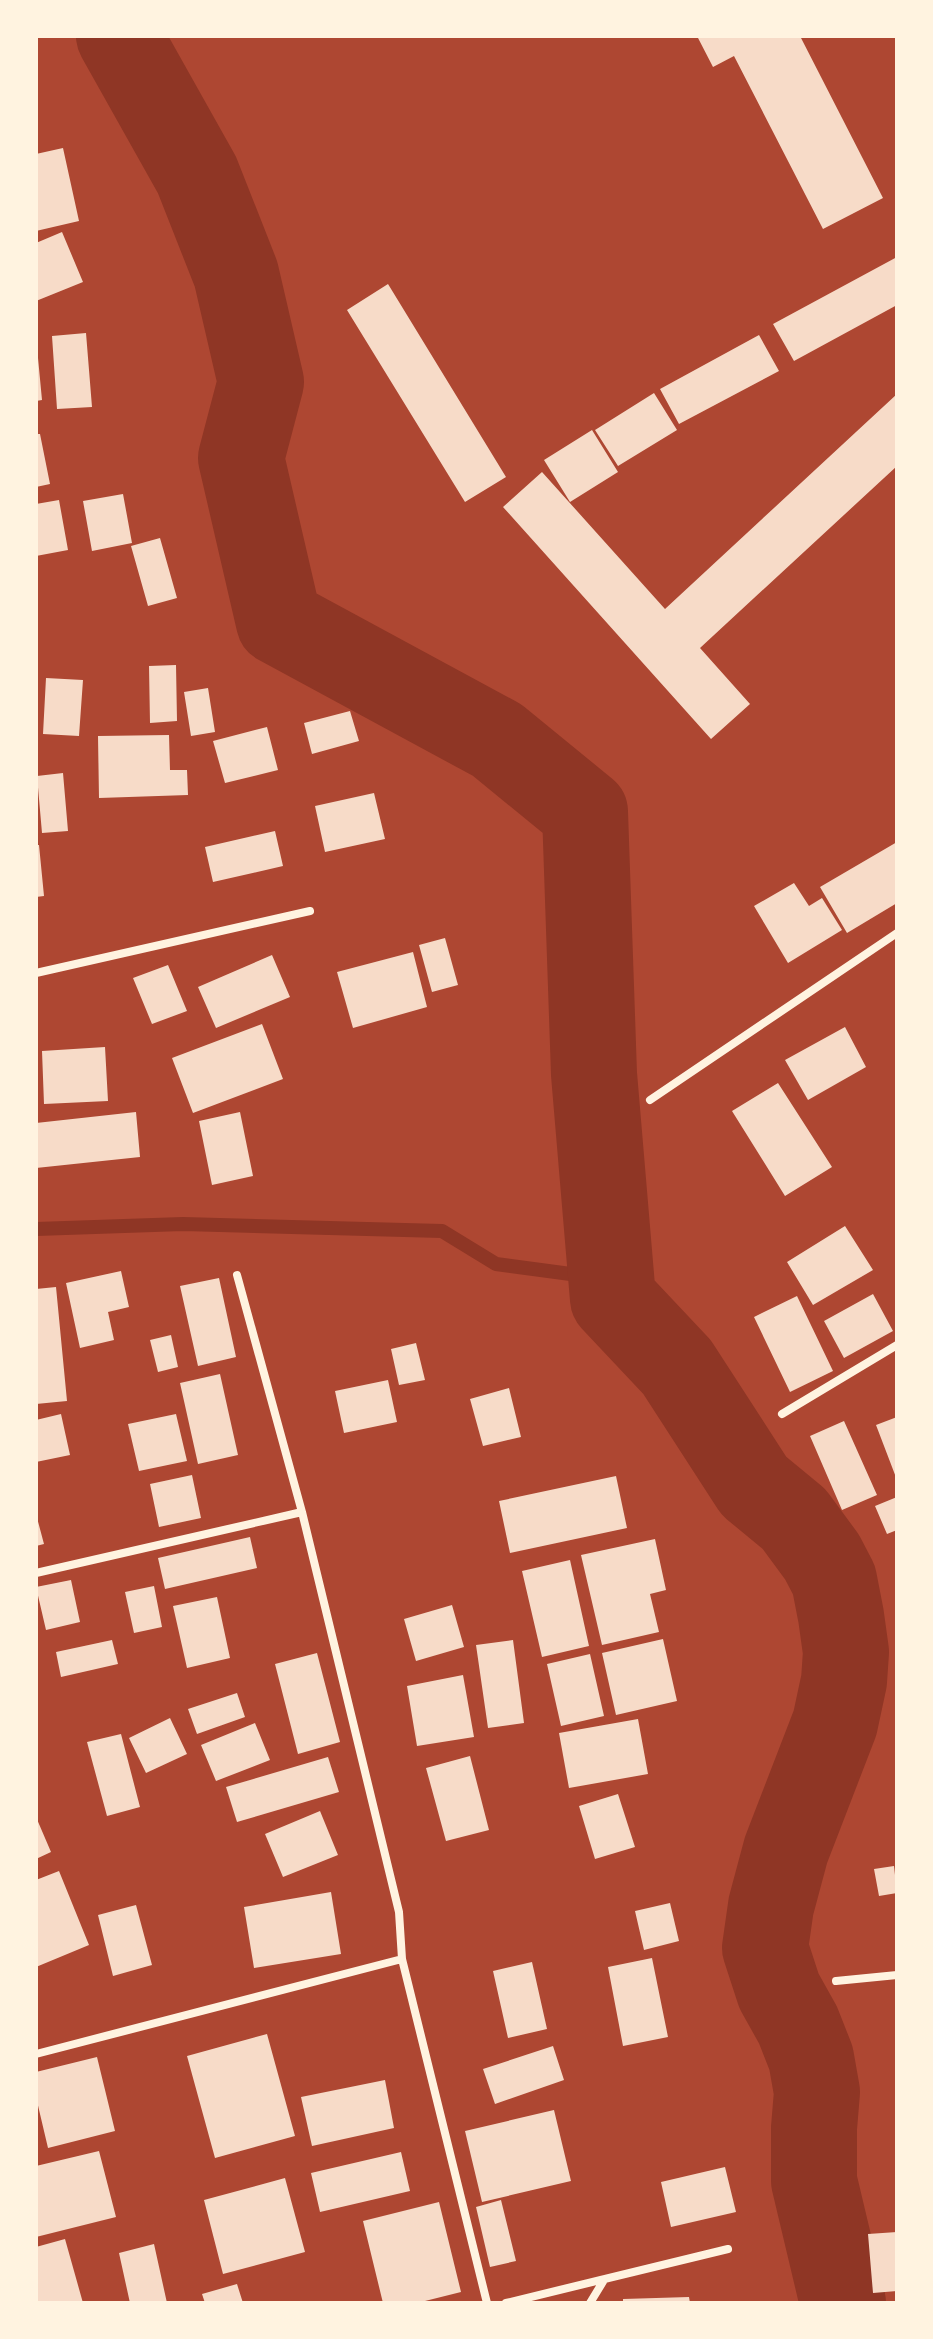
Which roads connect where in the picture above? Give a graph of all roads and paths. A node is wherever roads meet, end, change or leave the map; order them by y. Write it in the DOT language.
graph roads {
  1 [pos="310,911"];
  2 [pos="897,933"];
  3 [pos="36,973"];
  4 [pos="650,1100"];
  5 [pos="237,1275"];
  6 [pos="897,1345"];
  7 [pos="782,1414"];
  8 [pos="302,1512"];
  9 [pos="36,1573"];
  10 [pos="402,1959"];
  11 [pos="897,1975"];
  12 [pos="836,1981"];
  13 [pos="36,2054"];
  14 [pos="728,2249"];
  15 [pos="604,2280"];
  16 [pos="487,2303"];
  17 [pos="506,2303"];
  18 [pos="590,2303"];
  1 -- 3 [label="street"];
  2 -- 4 [label="street"];
  5 -- 8 [label="street"];
  6 -- 7 [label="street"];
  8 -- 9 [label="street"];
  8 -- 10 [label="street"];
  10 -- 13 [label="street"];
  10 -- 16 [label="street"];
  11 -- 12 [label="street"];
  14 -- 15 [label="street"];
  15 -- 17 [label="street"];
  15 -- 18 [label="street"];
}
